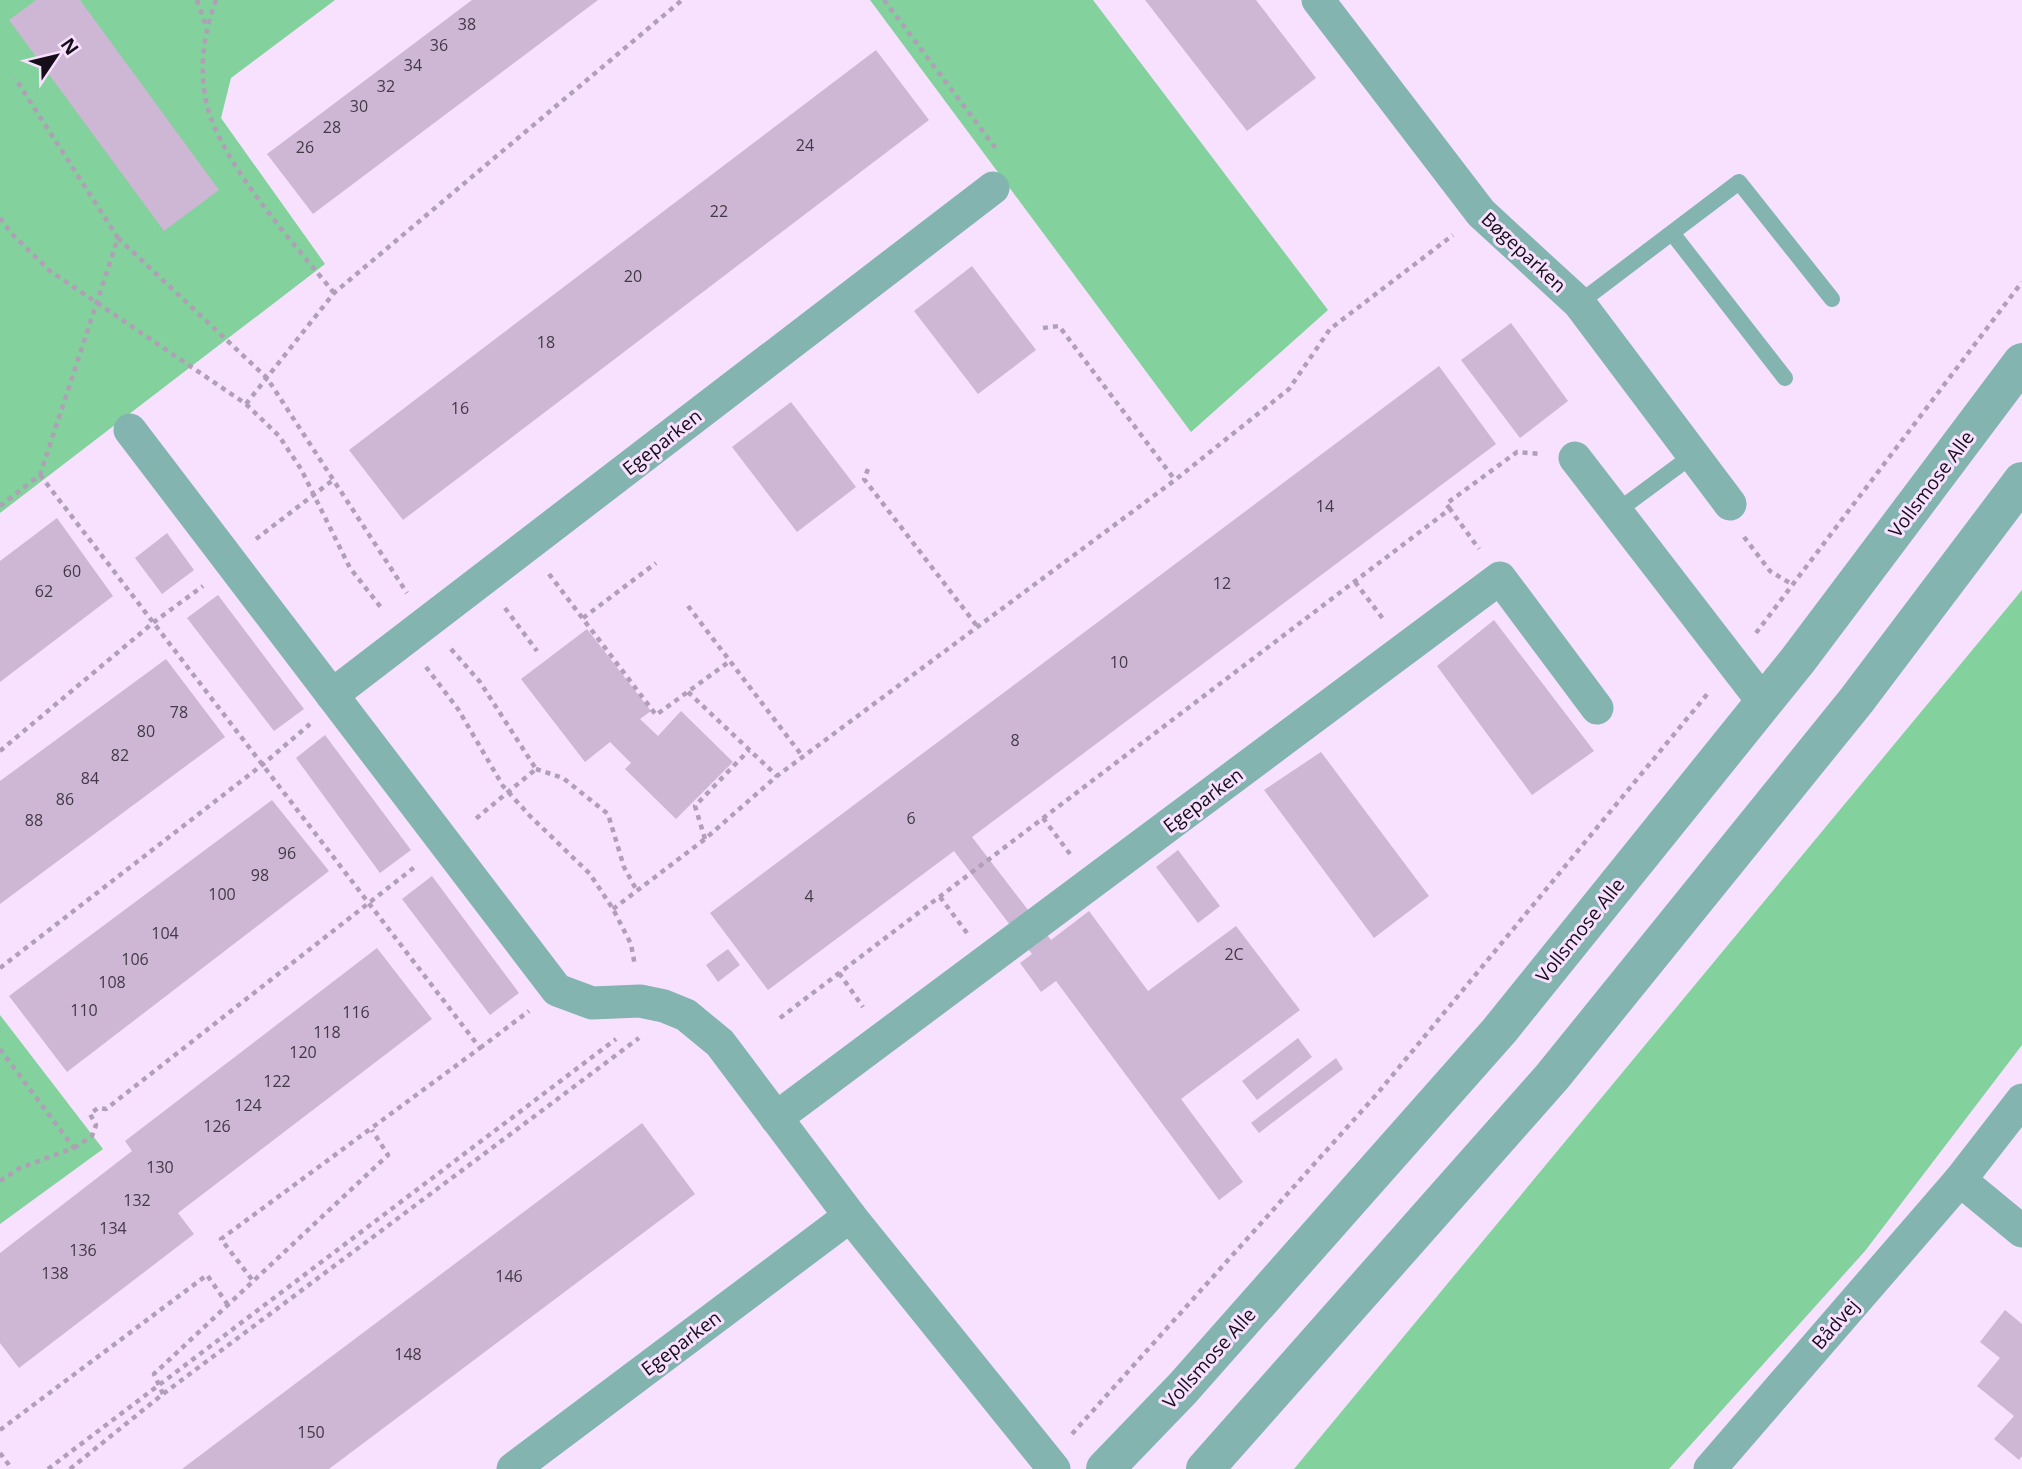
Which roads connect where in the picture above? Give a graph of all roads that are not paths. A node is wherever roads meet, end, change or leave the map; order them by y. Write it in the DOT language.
graph roads {
  1 [pos="1318,0"];
  2 [pos="993,188"];
  3 [pos="1672,233"];
  4 [pos="1832,299"];
  5 [pos="1579,303"];
  6 [pos="2022,362"];
  7 [pos="1785,378"];
  8 [pos="130,430"];
  9 [pos="1693,455"];
  10 [pos="1575,458"];
  11 [pos="2022,481"];
  12 [pos="1730,504"];
  13 [pos="1616,512"];
  14 [pos="1763,703"];
  15 [pos="1597,708"];
  16 [pos="322,709"];
  17 [pos="2022,1100"];
  18 [pos="776,1118"];
  19 [pos="1960,1180"];
  20 [pos="850,1216"];
  21 [pos="2022,1231"];
  22 [pos="1051,1465"];
  23 [pos="513,1469"];
  24 [pos="1105,1469"];
  25 [pos="1205,1469"];
  26 [pos="1710,1469"];
  1 -- 5 [label="street, Bøgeparken"];
  2 -- 16 [label="street, Egeparken"];
  3 -- 4 [label="lane"];
  3 -- 5 [label="lane"];
  3 -- 7 [label="lane"];
  5 -- 9 [label="street, Bøgeparken"];
  6 -- 14 [label="street, Vollsmose Alle"];
  8 -- 16 [label="street"];
  9 -- 12 [label="street, Bøgeparken"];
  9 -- 13 [label="lane"];
  10 -- 13 [label="street"];
  11 -- 25 [label="street"];
  13 -- 14 [label="street"];
  14 -- 24 [label="street, Vollsmose Alle"];
  15 -- 18 [label="street, Egeparken"];
  16 -- 18 [label="street"];
  17 -- 19 [label="street, Bådvej"];
  18 -- 20 [label="street"];
  19 -- 21 [label="street"];
  19 -- 26 [label="street, Bådvej"];
  20 -- 22 [label="street"];
  20 -- 23 [label="street, Egeparken"];
}
